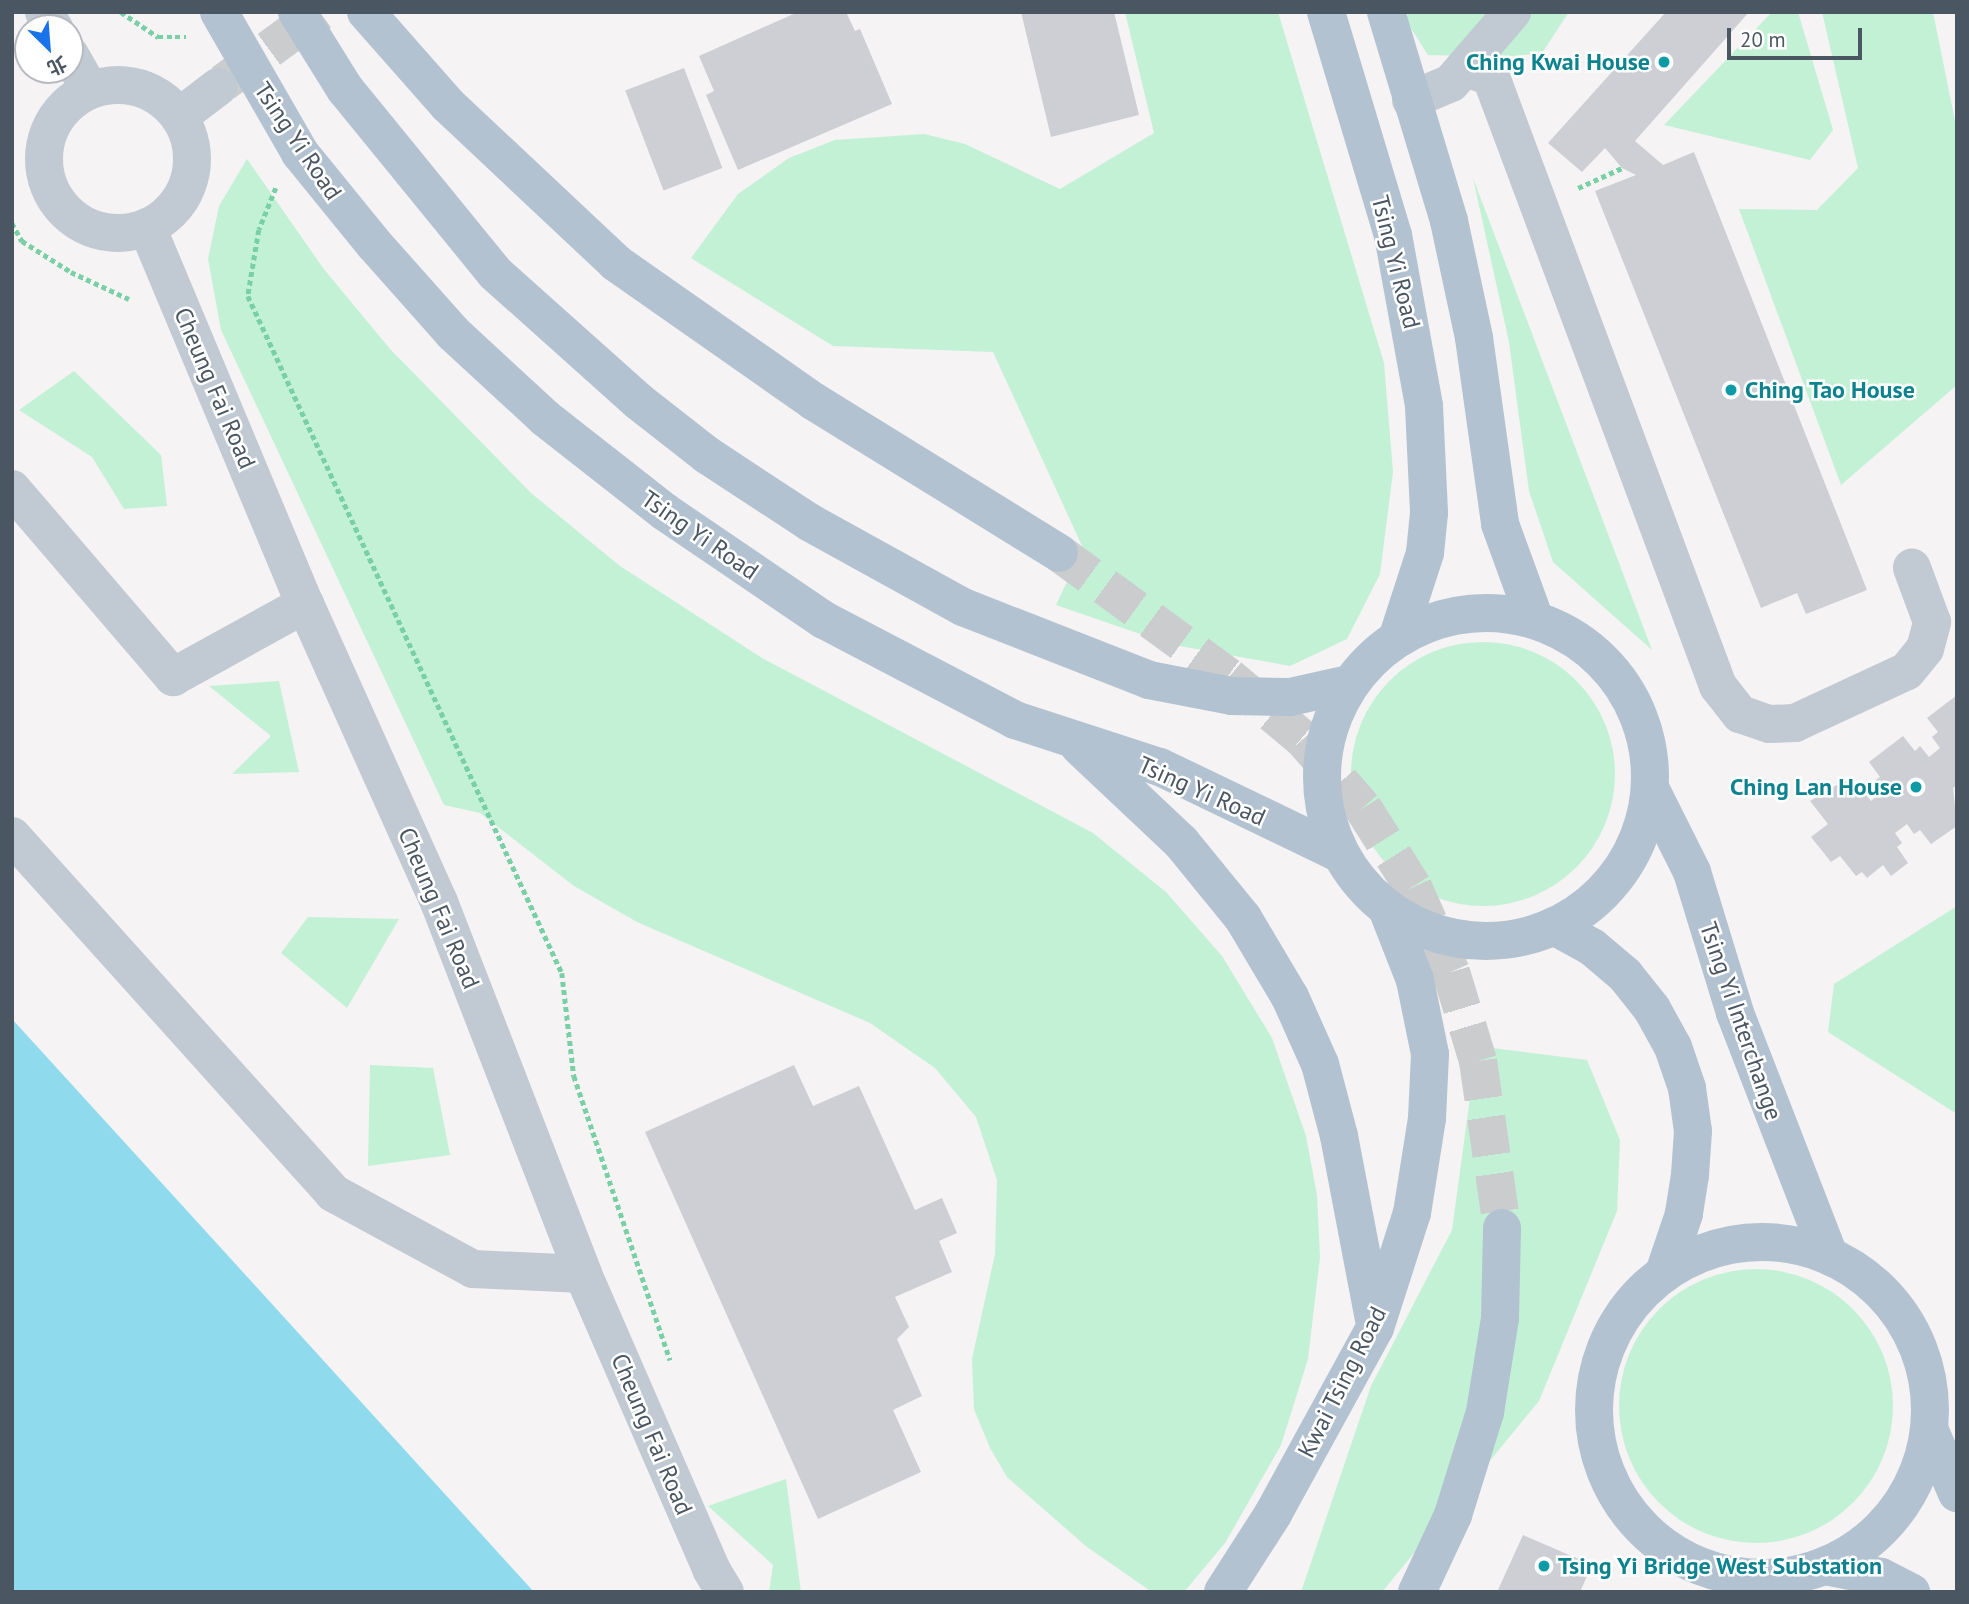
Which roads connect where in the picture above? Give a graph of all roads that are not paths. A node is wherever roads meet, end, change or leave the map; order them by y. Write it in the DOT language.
graph roads {
  1 [pos="219,12"];
  2 [pos="297,12"];
  3 [pos="366,12"];
  4 [pos="1326,12"];
  5 [pos="1386,12"];
  6 [pos="1512,12"];
  7 [pos="1466,68"];
  8 [pos="84,80"];
  9 [pos="218,87"];
  10 [pos="90,90"];
  11 [pos="1411,100"];
  12 [pos="180,116"];
  13 [pos="147,227"];
  14 [pos="12,489"];
  15 [pos="1059,553"];
  16 [pos="1912,568"];
  17 [pos="305,604"];
  18 [pos="1535,620"];
  19 [pos="1397,639"];
  20 [pos="1349,684"];
  21 [pos="1075,742"];
  22 [pos="1650,788"];
  23 [pos="12,836"];
  24 [pos="1339,853"];
  25 [pos="1388,911"];
  26 [pos="1554,926"];
  27 [pos="1502,1228"];
  28 [pos="1829,1255"];
  29 [pos="1664,1273"];
  30 [pos="583,1274"];
  31 [pos="1375,1328"];
  32 [pos="1930,1431"];
  33 [pos="1957,1493"];
  34 [pos="1825,1566"];
  35 [pos="1753,1585"];
  36 [pos="725,1592"];
  37 [pos="1223,1592"];
  38 [pos="1417,1592"];
  39 [pos="1911,1592"];
  1 -- 21 [label="main road, Tsing Yi Road, bridge"];
  2 -- 20 [label="main road, bridge"];
  3 -- 15 [label="main road, bridge"];
  4 -- 19 [label="main road, Tsing Yi Road"];
  5 -- 11 [label="main road"];
  6 -- 7 [label="street"];
  7 -- 11 [label="street"];
  7 -- 16 [label="street"];
  8 -- 10 [label="street"];
  9 -- 12 [label="street"];
  10 -- 12 [label="street"];
  10 -- 13 [label="street"];
  11 -- 18 [label="main road"];
  12 -- 13 [label="street"];
  13 -- 17 [label="street, Cheung Fai Road"];
  14 -- 17 [label="street"];
  17 -- 30 [label="street, Cheung Fai Road"];
  18 -- 19 [label="main road, Tsing Yi Interchange"];
  18 -- 22 [label="main road, Tsing Yi Interchange"];
  19 -- 20 [label="main road, Tsing Yi Interchange"];
  20 -- 24 [label="main road, Tsing Yi Interchange"];
  21 -- 24 [label="main road, Tsing Yi Road"];
  21 -- 31 [label="main road"];
  22 -- 26 [label="main road, Tsing Yi Interchange"];
  22 -- 28 [label="main road, Tsing Yi Interchange"];
  23 -- 30 [label="street"];
  24 -- 25 [label="main road, Tsing Yi Interchange"];
  25 -- 26 [label="main road, Tsing Yi Interchange"];
  25 -- 31 [label="main road, Kwai Tsing Road"];
  26 -- 29 [label="main road"];
  27 -- 38 [label="main road"];
  28 -- 29 [label="main road"];
  28 -- 32 [label="main road"];
  29 -- 35 [label="main road"];
  30 -- 36 [label="street, Cheung Fai Road"];
  31 -- 37 [label="main road, Kwai Tsing Road"];
  32 -- 33 [label="main road"];
  32 -- 34 [label="main road"];
  34 -- 35 [label="main road"];
  34 -- 39 [label="main road"];
}
